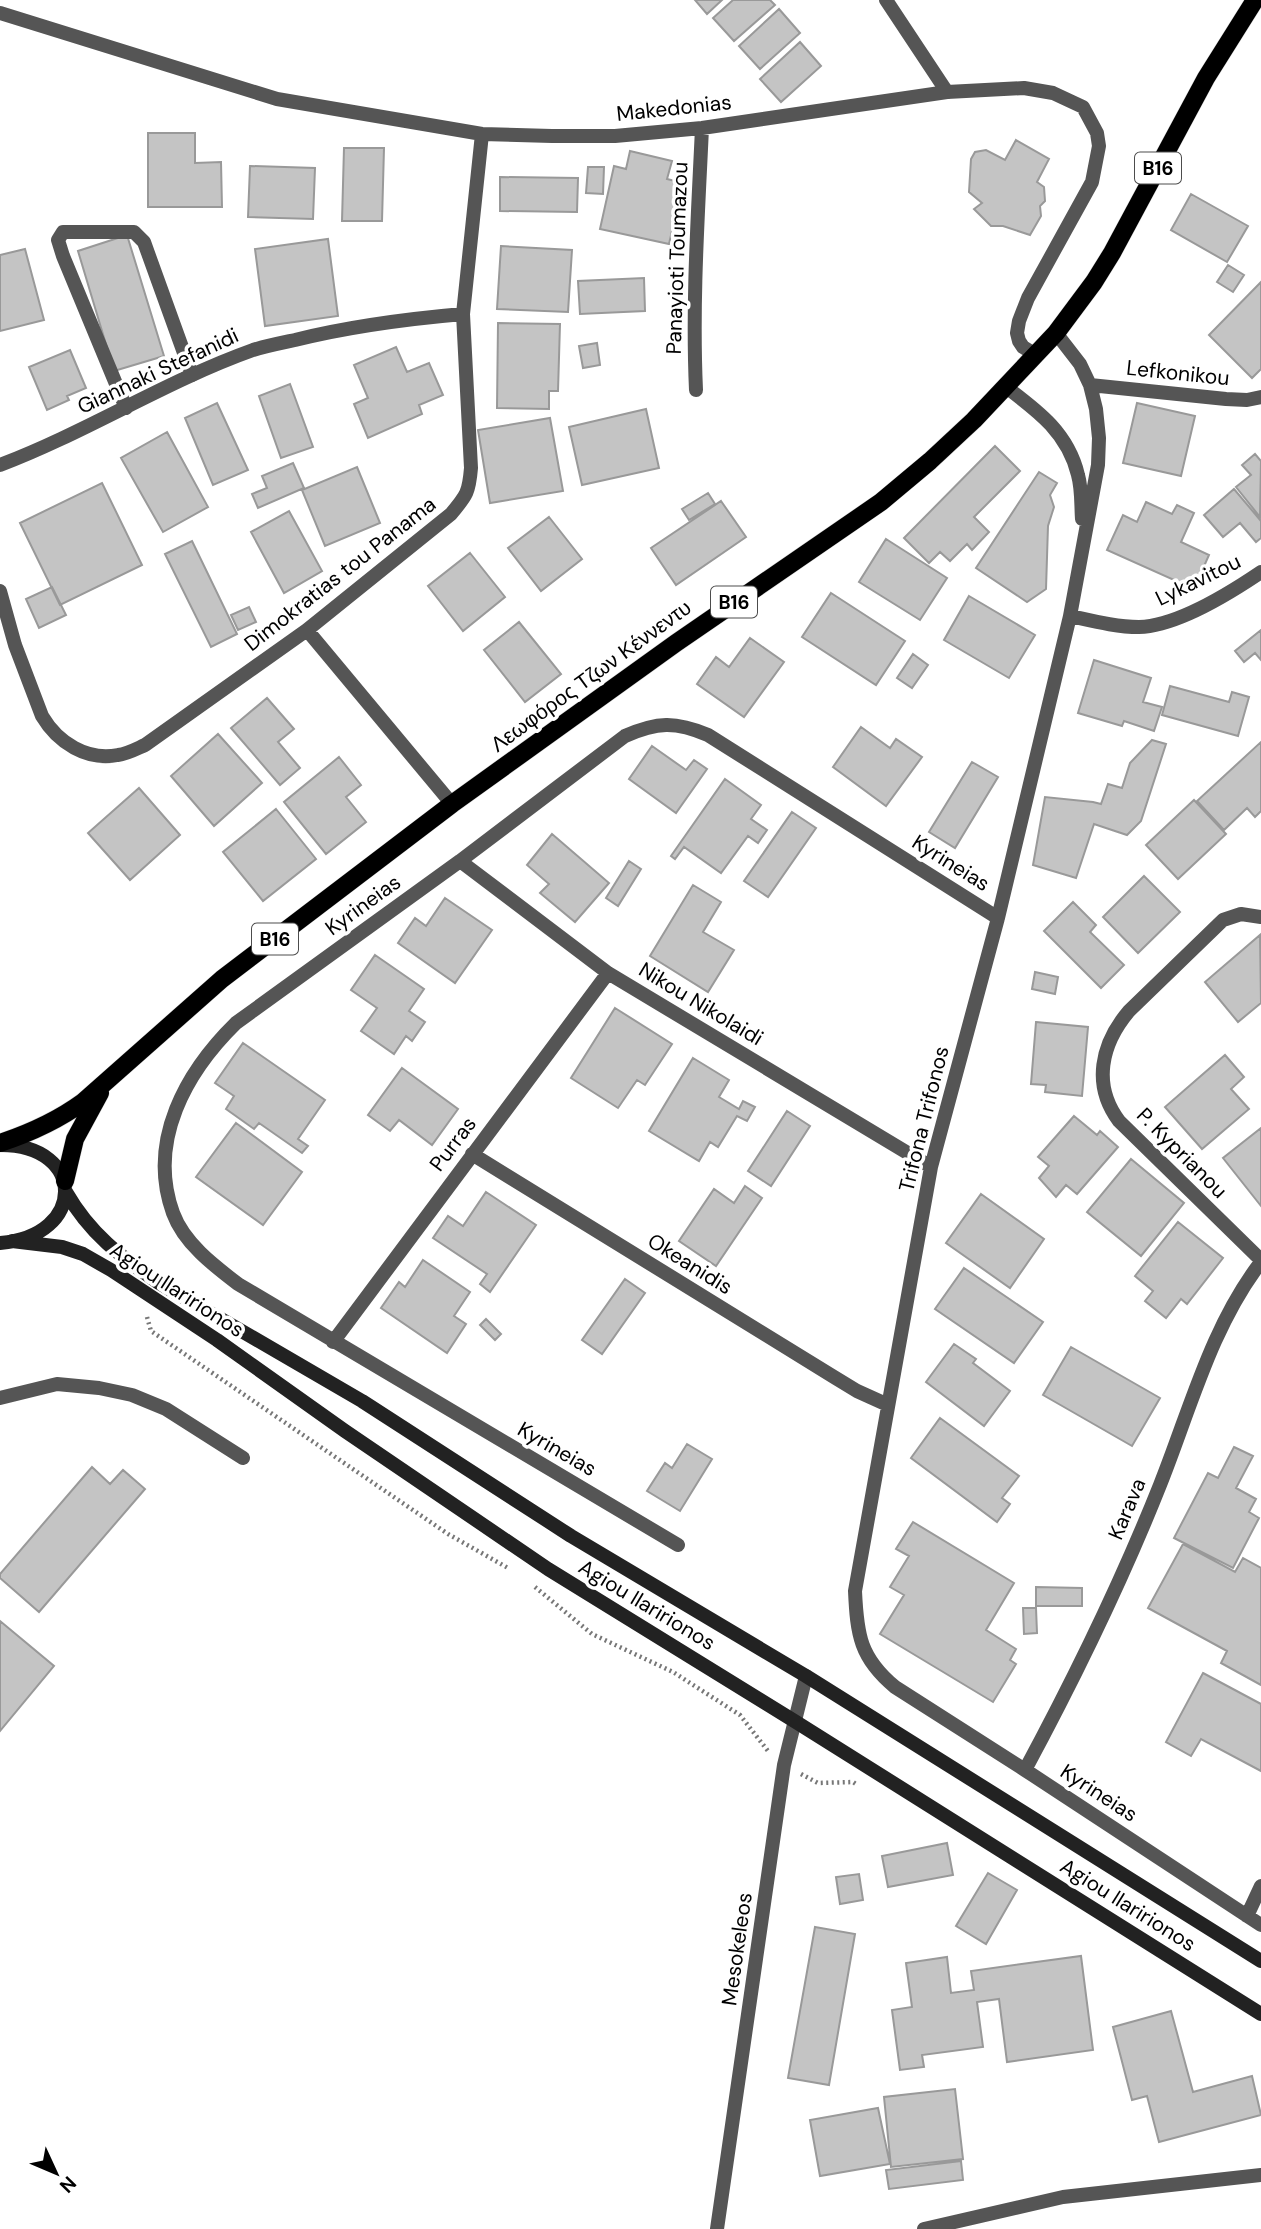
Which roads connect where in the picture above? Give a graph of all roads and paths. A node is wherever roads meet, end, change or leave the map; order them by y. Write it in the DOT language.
graph roads {
  1 [pos="886,0"];
  2 [pos="1255,0"];
  3 [pos="0,13"];
  4 [pos="947,92"];
  5 [pos="702,128"];
  6 [pos="482,134"];
  7 [pos="463,314"];
  8 [pos="1056,333"];
  9 [pos="1036,355"];
  10 [pos="192,375"];
  11 [pos="1090,385"];
  12 [pos="1006,387"];
  13 [pos="696,390"];
  14 [pos="1261,397"];
  15 [pos="126,408"];
  16 [pos="0,464"];
  17 [pos="1084,534"];
  18 [pos="1261,572"];
  19 [pos="0,591"];
  20 [pos="1070,617"];
  21 [pos="307,630"];
  22 [pos="452,804"];
  23 [pos="460,860"];
  24 [pos="1261,917"];
  25 [pos="998,918"];
  26 [pos="608,973"];
  27 [pos="106,1084"];
  28 [pos="0,1144"];
  29 [pos="472,1154"];
  30 [pos="931,1167"];
  31 [pos="65,1186"];
  32 [pos="6,1242"];
  33 [pos="1261,1261"];
  34 [pos="333,1342"];
  35 [pos="0,1398"];
  36 [pos="888,1405"];
  37 [pos="243,1458"];
  38 [pos="678,1545"];
  39 [pos="806,1676"];
  40 [pos="912,1699"];
  41 [pos="796,1722"];
  42 [pos="1025,1770"];
  43 [pos="1261,1886"];
  44 [pos="1247,1916"];
  45 [pos="1261,1925"];
  46 [pos="1261,1961"];
  47 [pos="1261,2014"];
  48 [pos="1261,2175"];
  49 [pos="717,2229"];
  50 [pos="923,2229"];
  1 -- 4 [label="street"];
  2 -- 8 [label="main road, Λεωφόρος Τζων Κέννεντυ / B16"];
  3 -- 6 [label="street, Makedonias"];
  4 -- 5 [label="street, Makedonias"];
  4 -- 9 [label="street, Makedonias"];
  5 -- 6 [label="street, Makedonias"];
  5 -- 13 [label="street, Panayioti Toumazou"];
  6 -- 7 [label="street, Dimokratias tou Panama"];
  7 -- 10 [label="street, Giannaki Stefanidi"];
  7 -- 21 [label="street, Dimokratias tou Panama"];
  8 -- 9 [label="main road, Λεωφόρος Τζων Κέννεντυ / B16"];
  8 -- 11 [label="street, Trifona Trifonos"];
  9 -- 12 [label="main road, Λεωφόρος Τζων Κέννεντυ / B16"];
  10 -- 15 [label="street, Giannaki Stefanidi"];
  10 -- 15 [label="street"];
  11 -- 14 [label="street, Lefkonikou"];
  11 -- 17 [label="street, Trifona Trifonos"];
  12 -- 17 [label="street, Trifona Trifonos"];
  12 -- 22 [label="main road, Λεωφόρος Τζων Κέννεντυ / B16"];
  15 -- 16 [label="street, Giannaki Stefanidi"];
  17 -- 20 [label="street, Trifona Trifonos"];
  18 -- 20 [label="street, Lykavitou"];
  19 -- 21 [label="street, Dimokratias tou Panama"];
  20 -- 25 [label="street, Trifona Trifonos"];
  21 -- 22 [label="street"];
  22 -- 27 [label="main road, Λεωφόρος Τζων Κέννεντυ / B16"];
  23 -- 25 [label="street, Kyrineias"];
  23 -- 26 [label="street, Nikou Nikolaidi"];
  23 -- 34 [label="street, Kyrineias"];
  24 -- 33 [label="street, P. Kyprianou"];
  25 -- 30 [label="street, Trifona Trifonos"];
  26 -- 29 [label="street, Purras"];
  26 -- 30 [label="street, Nikou Nikolaidi"];
  27 -- 28 [label="main road, B16"];
  27 -- 31 [label="main road, B16"];
  28 -- 31 [label="main road, Agiou Ilaririonos"];
  29 -- 34 [label="street, Purras"];
  29 -- 36 [label="street, Okeanidis"];
  30 -- 36 [label="street, Trifona Trifonos"];
  31 -- 32 [label="main road"];
  31 -- 39 [label="main road, Agiou Ilaririonos"];
  32 -- 41 [label="main road, Agiou Ilaririonos"];
  33 -- 42 [label="street, Karava"];
  34 -- 38 [label="street, Kyrineias"];
  35 -- 37 [label="street"];
  36 -- 40 [label="street, Trifona Trifonos"];
  39 -- 41 [label="street, Mesokeleos"];
  39 -- 46 [label="main road, Agiou Ilaririonos"];
  40 -- 42 [label="street, Kyrineias"];
  41 -- 47 [label="main road, Agiou Ilaririonos"];
  41 -- 49 [label="street, Mesokeleos"];
  42 -- 44 [label="street, Kyrineias"];
  43 -- 44 [label="street"];
  44 -- 45 [label="street, Kyrineias"];
  48 -- 50 [label="street"];
}
